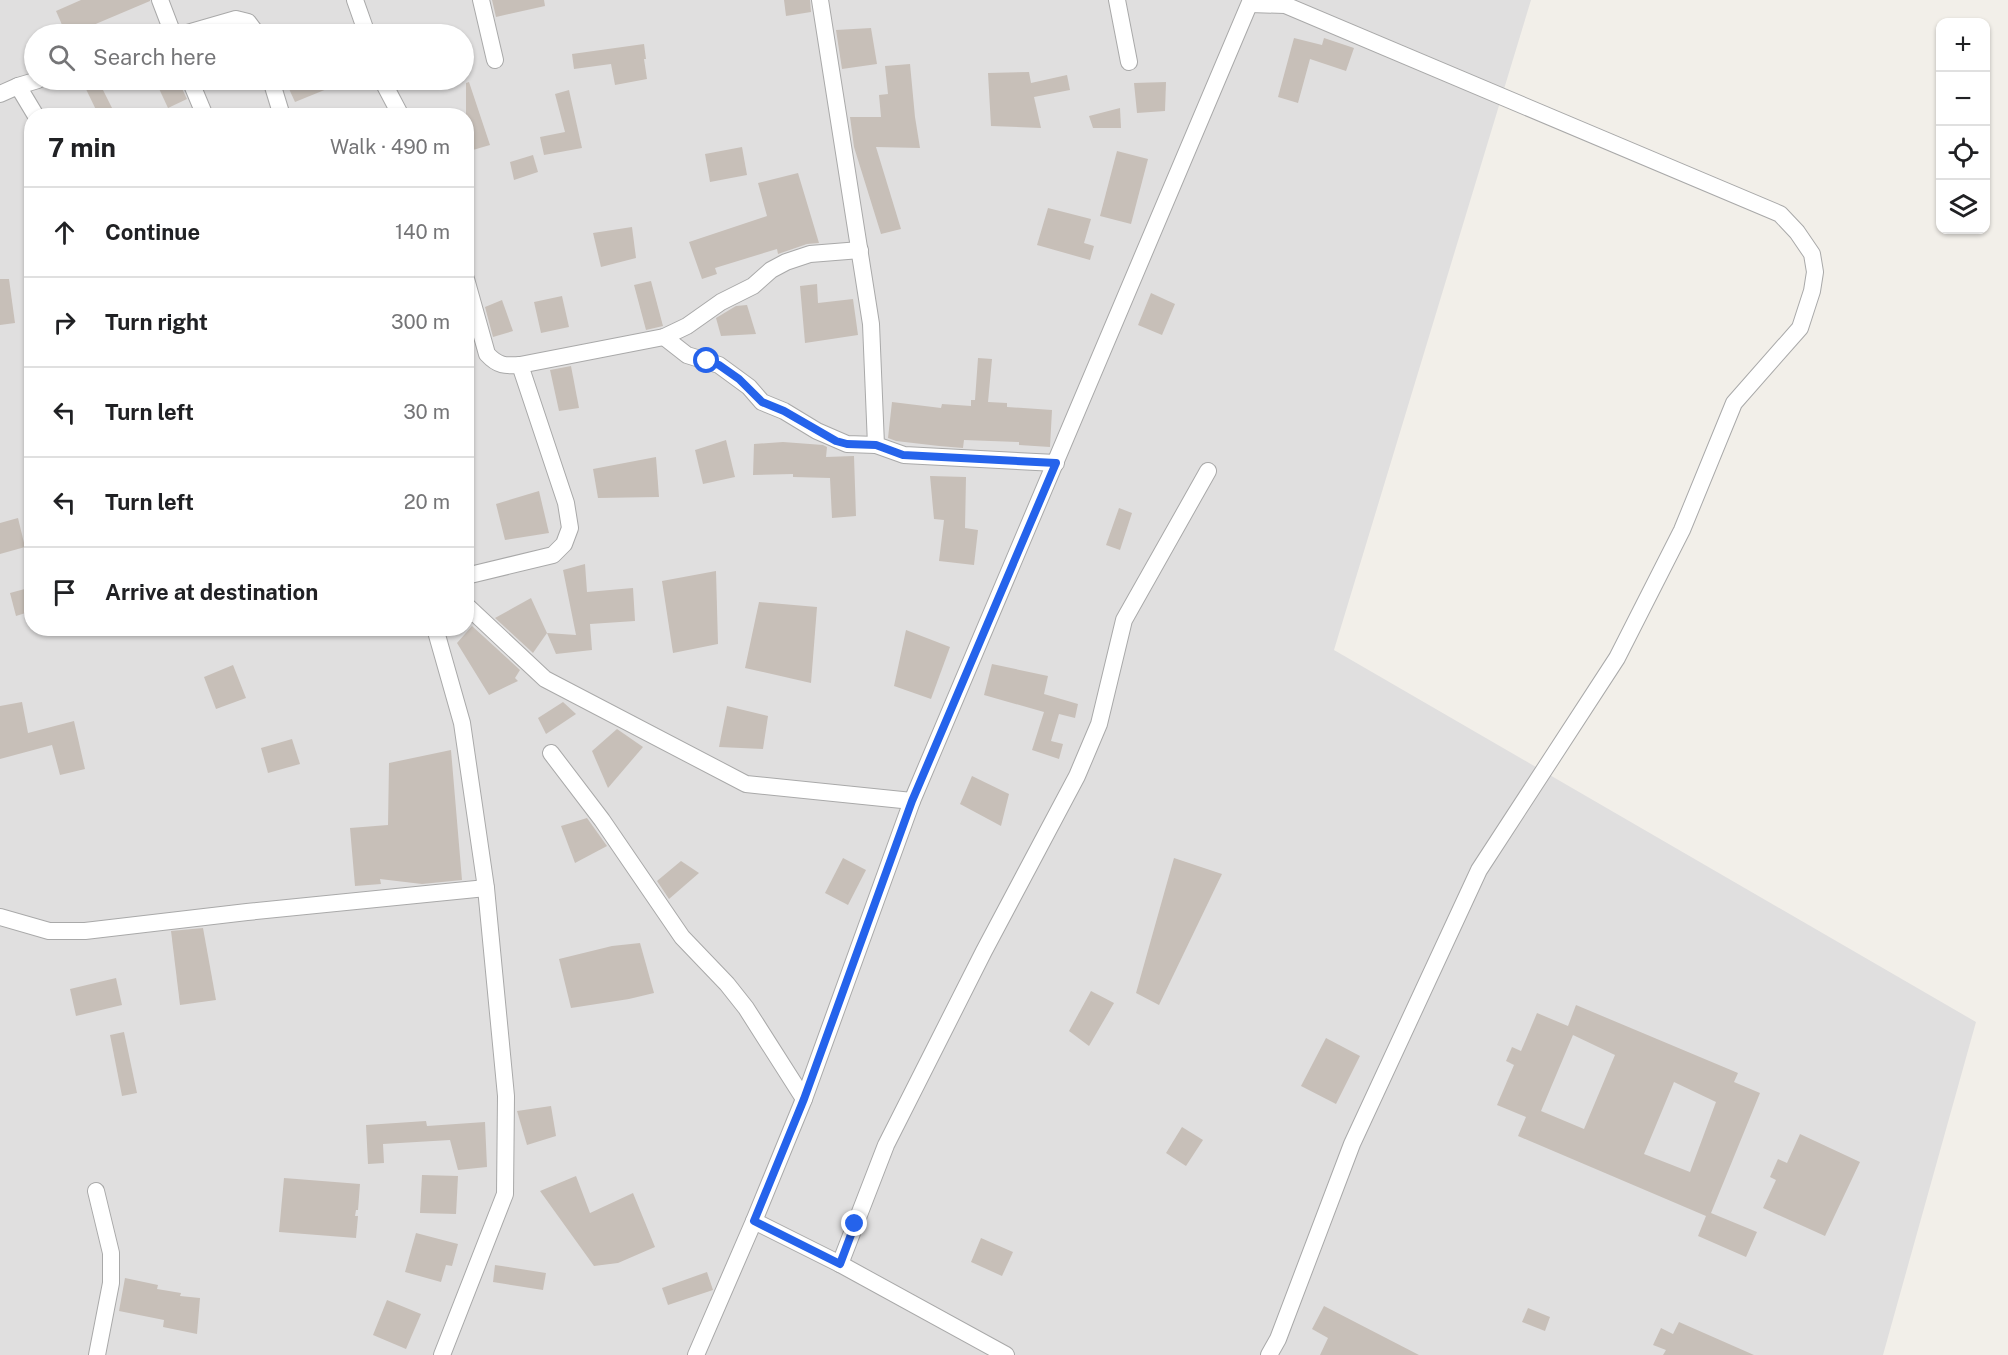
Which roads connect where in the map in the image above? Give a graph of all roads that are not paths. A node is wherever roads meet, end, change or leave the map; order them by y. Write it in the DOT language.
graph roads {
  1 [pos="160,0"];
  2 [pos="355,0"];
  3 [pos="481,0"];
  4 [pos="820,0"];
  5 [pos="1117,0"];
  6 [pos="1250,2"];
  7 [pos="1284,3"];
  8 [pos="169,24"];
  9 [pos="219,24"];
  10 [pos="250,24"];
  11 [pos="363,24"];
  12 [pos="495,60"];
  13 [pos="1129,62"];
  14 [pos="24,84"];
  15 [pos="18,86"];
  16 [pos="194,90"];
  17 [pos="274,90"];
  18 [pos="387,90"];
  19 [pos="0,94"];
  20 [pos="31,108"];
  21 [pos="202,108"];
  22 [pos="280,108"];
  23 [pos="397,108"];
  24 [pos="860,250"];
  25 [pos="474,308"];
  26 [pos="664,337"];
  27 [pos="520,365"];
  28 [pos="876,445"];
  29 [pos="1056,463"];
  30 [pos="1208,471"];
  31 [pos="474,574"];
  32 [pos="474,612"];
  33 [pos="437,636"];
  34 [pos="551,753"];
  35 [pos="912,801"];
  36 [pos="486,888"];
  37 [pos="0,917"];
  38 [pos="804,1099"];
  39 [pos="96,1191"];
  40 [pos="754,1221"];
  41 [pos="840,1264"];
  42 [pos="96,1355"];
  43 [pos="442,1355"];
  44 [pos="696,1355"];
  45 [pos="1006,1355"];
  46 [pos="1269,1355"];
  1 -- 8 [label="street"];
  2 -- 11 [label="street"];
  3 -- 12 [label="street"];
  4 -- 24 [label="street"];
  5 -- 13 [label="street"];
  6 -- 7 [label="street"];
  6 -- 29 [label="street"];
  7 -- 46 [label="street"];
  9 -- 10 [label="street"];
  14 -- 15 [label="street"];
  15 -- 19 [label="street"];
  15 -- 20 [label="street"];
  16 -- 21 [label="street"];
  17 -- 22 [label="street"];
  18 -- 23 [label="street"];
  24 -- 26 [label="street"];
  24 -- 28 [label="street"];
  25 -- 27 [label="street"];
  26 -- 27 [label="street"];
  26 -- 28 [label="street"];
  27 -- 31 [label="street"];
  28 -- 29 [label="street"];
  29 -- 35 [label="street"];
  30 -- 41 [label="street"];
  32 -- 35 [label="street"];
  33 -- 36 [label="street"];
  34 -- 38 [label="street"];
  35 -- 38 [label="street"];
  36 -- 37 [label="street"];
  36 -- 43 [label="street"];
  38 -- 40 [label="street"];
  39 -- 42 [label="street"];
  40 -- 41 [label="street"];
  40 -- 44 [label="street"];
  41 -- 45 [label="street"];
}
